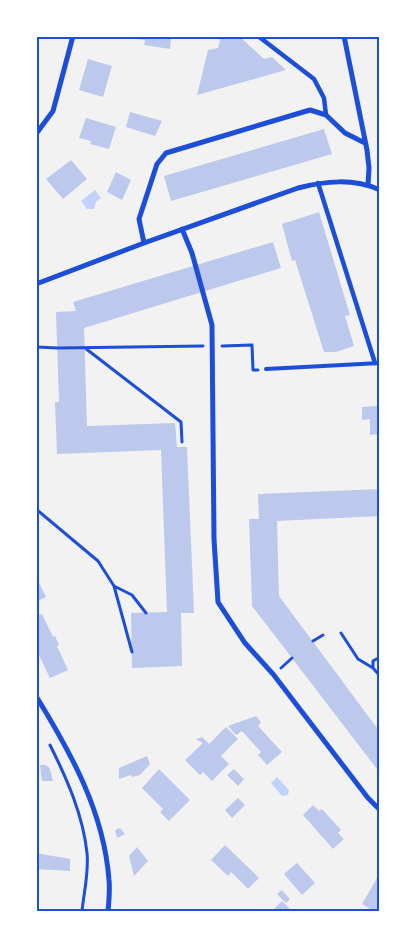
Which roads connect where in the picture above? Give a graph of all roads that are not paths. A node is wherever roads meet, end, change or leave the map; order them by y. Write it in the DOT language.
graph roads {
  1 [pos="73,36"];
  2 [pos="258,36"];
  3 [pos="344,36"];
  4 [pos="326,115"];
  5 [pos="36,134"];
  6 [pos="366,143"];
  7 [pos="318,183"];
  8 [pos="368,185"];
  9 [pos="380,190"];
  10 [pos="182,229"];
  11 [pos="144,243"];
  12 [pos="36,284"];
  13 [pos="377,363"];
  14 [pos="266,369"];
  15 [pos="36,696"];
  16 [pos="380,810"];
  17 [pos="108,911"];
  1 -- 5 [label="street"];
  2 -- 4 [label="street"];
  3 -- 6 [label="street"];
  4 -- 6 [label="street"];
  4 -- 11 [label="street"];
  6 -- 8 [label="street"];
  7 -- 8 [label="street"];
  7 -- 10 [label="street"];
  7 -- 13 [label="street"];
  8 -- 9 [label="street"];
  10 -- 11 [label="street"];
  10 -- 16 [label="street"];
  11 -- 12 [label="street"];
  13 -- 14 [label="lane"];
  15 -- 17 [label="street"];
}
